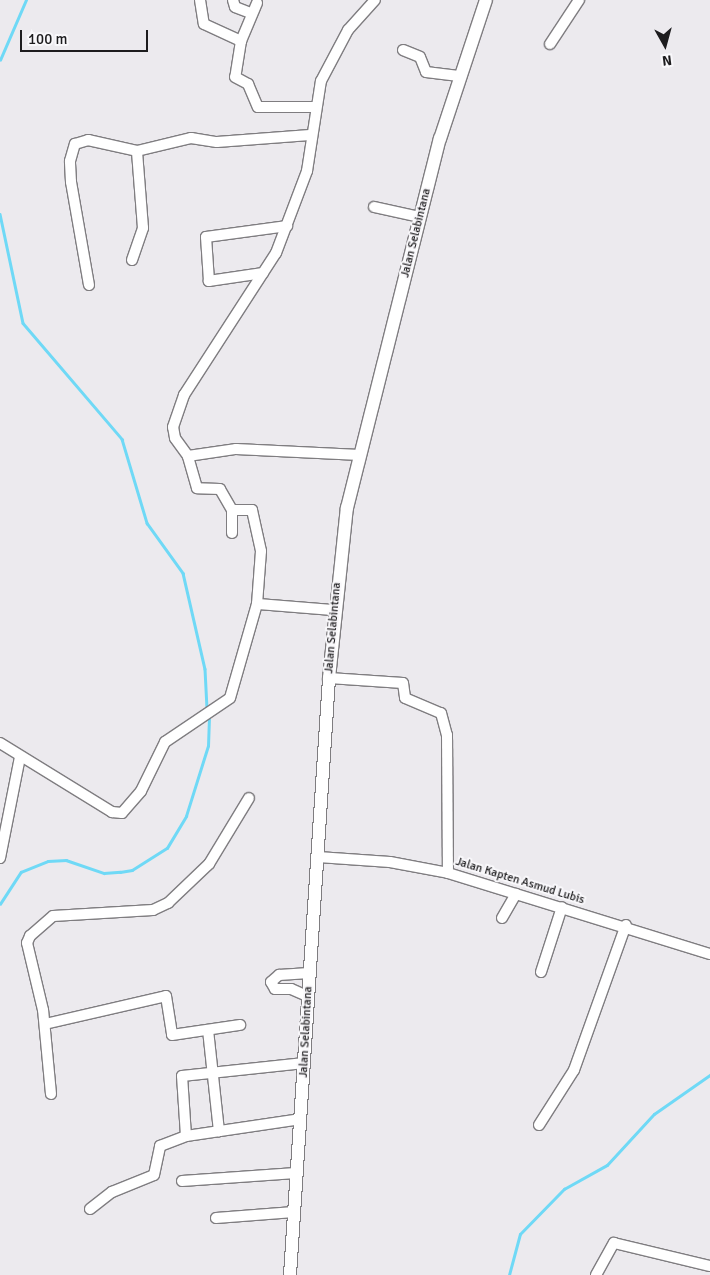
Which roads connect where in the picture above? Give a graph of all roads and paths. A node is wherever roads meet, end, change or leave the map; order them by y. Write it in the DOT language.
graph roads {
  1 [pos="200,0"];
  2 [pos="233,0"];
  3 [pos="375,0"];
  4 [pos="486,0"];
  5 [pos="579,0"];
  6 [pos="256,3"];
  7 [pos="251,13"];
  8 [pos="241,41"];
  9 [pos="550,44"];
  10 [pos="403,50"];
  11 [pos="461,76"];
  12 [pos="316,107"];
  13 [pos="310,135"];
  14 [pos="138,151"];
  15 [pos="374,207"];
  16 [pos="420,217"];
  17 [pos="287,226"];
  18 [pos="132,260"];
  19 [pos="263,273"];
  20 [pos="90,285"];
  21 [pos="360,455"];
  22 [pos="188,456"];
  23 [pos="232,510"];
  24 [pos="232,534"];
  25 [pos="258,604"];
  26 [pos="334,610"];
  27 [pos="329,678"];
  28 [pos="0,743"];
  29 [pos="20,756"];
  30 [pos="249,798"];
  31 [pos="318,857"];
  32 [pos="0,858"];
  33 [pos="448,872"];
  34 [pos="516,894"];
  35 [pos="562,907"];
  36 [pos="502,918"];
  37 [pos="626,925"];
  38 [pos="710,954"];
  39 [pos="541,972"];
  40 [pos="308,973"];
  41 [pos="307,996"];
  42 [pos="45,1024"];
  43 [pos="240,1025"];
  44 [pos="208,1030"];
  45 [pos="304,1063"];
  46 [pos="212,1070"];
  47 [pos="50,1094"];
  48 [pos="301,1120"];
  49 [pos="539,1125"];
  50 [pos="219,1131"];
  51 [pos="186,1136"];
  52 [pos="296,1173"];
  53 [pos="182,1181"];
  54 [pos="90,1209"];
  55 [pos="294,1212"];
  56 [pos="216,1218"];
  57 [pos="710,1266"];
  58 [pos="290,1275"];
  59 [pos="596,1275"];
  1 -- 8 [label="street"];
  2 -- 7 [label="street"];
  3 -- 12 [label="street"];
  4 -- 11 [label="street, Jalan Selabintana"];
  5 -- 9 [label="street"];
  6 -- 7 [label="street"];
  7 -- 8 [label="street"];
  8 -- 12 [label="street"];
  10 -- 11 [label="street"];
  11 -- 16 [label="street, Jalan Selabintana"];
  12 -- 13 [label="street"];
  13 -- 14 [label="street"];
  13 -- 17 [label="street"];
  14 -- 18 [label="street"];
  14 -- 20 [label="street"];
  15 -- 16 [label="street"];
  16 -- 21 [label="street, Jalan Selabintana"];
  17 -- 19 [label="street"];
  17 -- 19 [label="street"];
  19 -- 22 [label="street"];
  21 -- 22 [label="street"];
  21 -- 26 [label="street, Jalan Selabintana"];
  22 -- 23 [label="street"];
  23 -- 24 [label="street"];
  23 -- 25 [label="street"];
  25 -- 26 [label="street"];
  25 -- 29 [label="street"];
  26 -- 27 [label="street, Jalan Selabintana"];
  27 -- 31 [label="street, Jalan Selabintana"];
  27 -- 33 [label="street"];
  28 -- 29 [label="street"];
  29 -- 32 [label="street"];
  30 -- 42 [label="street"];
  31 -- 33 [label="street, Jalan Kapten Asmud Lubis"];
  31 -- 40 [label="street, Jalan Selabintana"];
  33 -- 34 [label="street, Jalan Kapten Asmud Lubis"];
  34 -- 35 [label="street, Jalan Kapten Asmud Lubis"];
  34 -- 36 [label="street"];
  35 -- 37 [label="street, Jalan Kapten Asmud Lubis"];
  35 -- 39 [label="street"];
  37 -- 38 [label="street, Jalan Kapten Asmud Lubis"];
  37 -- 49 [label="street"];
  40 -- 41 [label="street, Jalan Selabintana"];
  40 -- 41 [label="street"];
  41 -- 45 [label="street, Jalan Selabintana"];
  42 -- 44 [label="street"];
  42 -- 47 [label="street"];
  43 -- 44 [label="street"];
  44 -- 46 [label="street"];
  45 -- 46 [label="street"];
  45 -- 48 [label="street, Jalan Selabintana"];
  46 -- 50 [label="street"];
  46 -- 51 [label="street"];
  48 -- 50 [label="street"];
  48 -- 52 [label="street, Jalan Selabintana"];
  50 -- 51 [label="street"];
  51 -- 54 [label="street"];
  52 -- 53 [label="street"];
  52 -- 55 [label="street, Jalan Selabintana"];
  55 -- 56 [label="street"];
  55 -- 58 [label="street, Jalan Selabintana"];
  57 -- 59 [label="street"];
}
